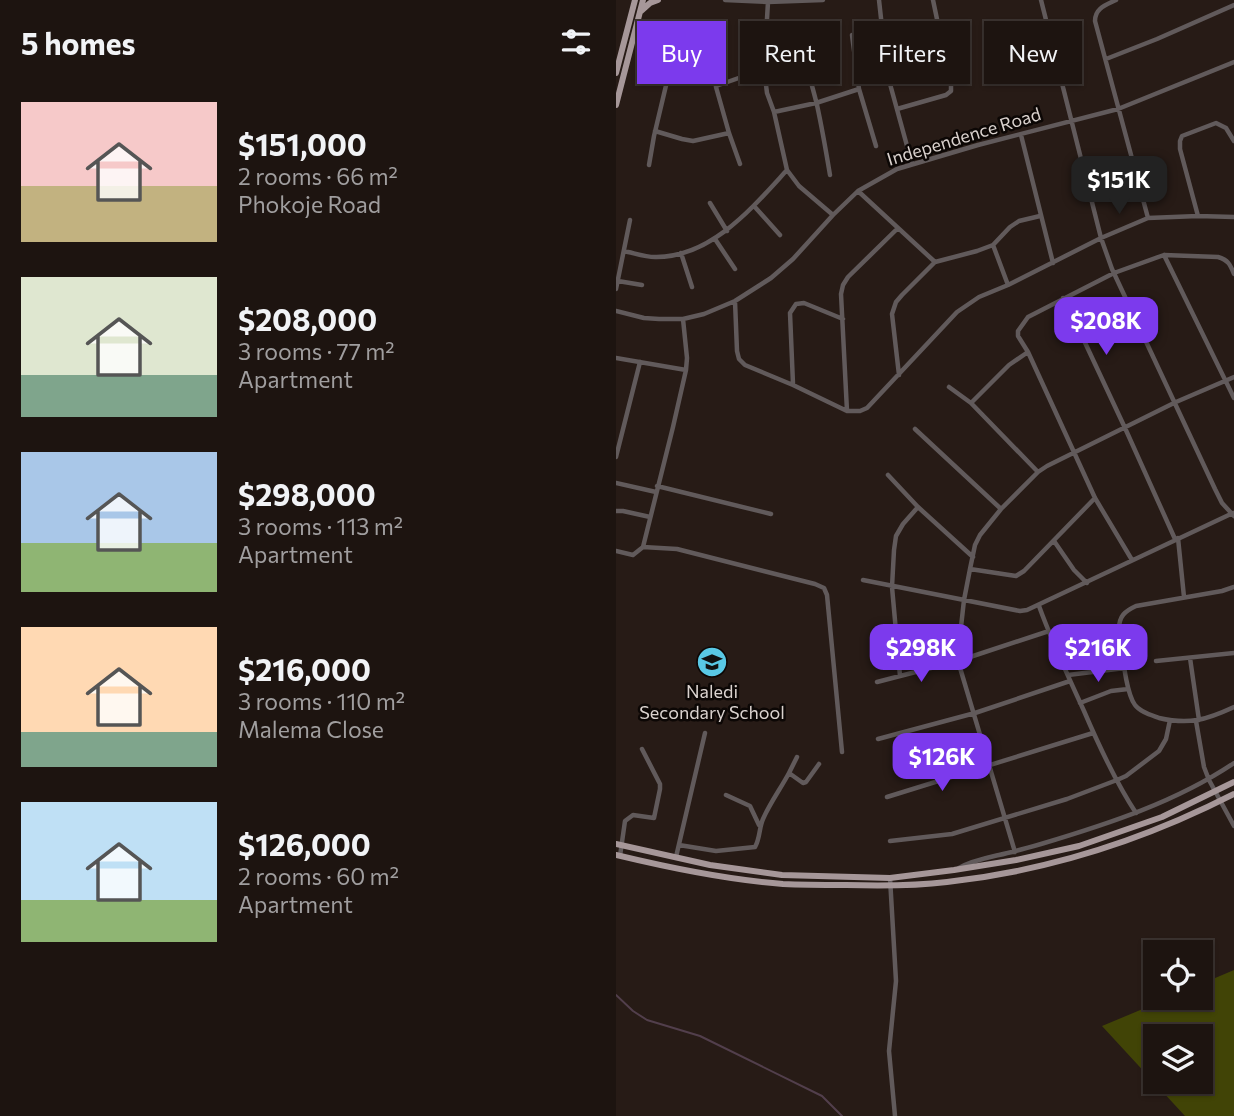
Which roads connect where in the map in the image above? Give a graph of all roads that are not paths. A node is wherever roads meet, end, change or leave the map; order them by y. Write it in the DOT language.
graph roads {
  1 [pos="628,0"];
  2 [pos="635,0"];
  3 [pos="643,0"];
  4 [pos="659,0"];
  5 [pos="725,0"];
  6 [pos="745,0"];
  7 [pos="823,0"];
  8 [pos="879,0"];
  9 [pos="933,0"];
  10 [pos="1041,0"];
  11 [pos="1116,0"];
  12 [pos="768,2"];
  13 [pos="1234,5"];
  14 [pos="631,13"];
  15 [pos="640,13"];
  16 [pos="767,21"];
  17 [pos="852,35"];
  18 [pos="1106,60"];
  19 [pos="1234,62"];
  20 [pos="616,73"];
  21 [pos="740,78"];
  22 [pos="766,84"];
  23 [pos="810,84"];
  24 [pos="716,87"];
  25 [pos="859,89"];
  26 [pos="816,103"];
  27 [pos="616,105"];
  28 [pos="897,109"];
  29 [pos="1118,109"];
  30 [pos="774,112"];
  31 [pos="1072,120"];
  32 [pos="655,131"];
  33 [pos="729,133"];
  34 [pos="1021,135"];
  35 [pos="1234,141"];
  36 [pos="876,146"];
  37 [pos="740,164"];
  38 [pos="912,164"];
  39 [pos="649,165"];
  40 [pos="787,170"];
  41 [pos="830,175"];
  42 [pos="858,191"];
  43 [pos="710,203"];
  44 [pos="754,206"];
  45 [pos="833,215"];
  46 [pos="1040,216"];
  47 [pos="1198,216"];
  48 [pos="1234,217"];
  49 [pos="1148,218"];
  50 [pos="630,220"];
  51 [pos="898,228"];
  52 [pos="727,231"];
  53 [pos="780,235"];
  54 [pos="1101,238"];
  55 [pos="715,239"];
  56 [pos="993,244"];
  57 [pos="624,251"];
  58 [pos="681,253"];
  59 [pos="1164,255"];
  60 [pos="935,262"];
  61 [pos="1053,263"];
  62 [pos="735,269"];
  63 [pos="1114,273"];
  64 [pos="1234,274"];
  65 [pos="618,281"];
  66 [pos="642,285"];
  67 [pos="1008,285"];
  68 [pos="692,287"];
  69 [pos="616,289"];
  70 [pos="1063,298"];
  71 [pos="735,301"];
  72 [pos="616,311"];
  73 [pos="683,319"];
  74 [pos="843,319"];
  75 [pos="1028,352"];
  76 [pos="616,358"];
  77 [pos="640,362"];
  78 [pos="686,370"];
  79 [pos="899,375"];
  80 [pos="1234,377"];
  81 [pos="1226,381"];
  82 [pos="793,385"];
  83 [pos="949,387"];
  84 [pos="1234,398"];
  85 [pos="1176,402"];
  86 [pos="971,403"];
  87 [pos="848,411"];
  88 [pos="1125,428"];
  89 [pos="915,429"];
  90 [pos="1075,452"];
  91 [pos="616,457"];
  92 [pos="1038,472"];
  93 [pos="888,475"];
  94 [pos="616,483"];
  95 [pos="657,489"];
  96 [pos="1095,498"];
  97 [pos="918,507"];
  98 [pos="1001,509"];
  99 [pos="616,512"];
  100 [pos="771,514"];
  101 [pos="1233,514"];
  102 [pos="650,517"];
  103 [pos="1177,539"];
  104 [pos="1054,541"];
  105 [pos="643,547"];
  106 [pos="616,551"];
  107 [pos="973,557"];
  108 [pos="1132,561"];
  109 [pos="970,569"];
  110 [pos="863,580"];
  111 [pos="1087,583"];
  112 [pos="892,587"];
  113 [pos="1234,587"];
  114 [pos="1184,597"];
  115 [pos="964,600"];
  116 [pos="1039,606"];
  117 [pos="1049,631"];
  118 [pos="1234,653"];
  119 [pos="1190,658"];
  120 [pos="958,661"];
  121 [pos="1156,661"];
  122 [pos="1125,668"];
  123 [pos="900,676"];
  124 [pos="1069,678"];
  125 [pos="877,682"];
  126 [pos="1128,689"];
  127 [pos="1080,703"];
  128 [pos="1234,707"];
  129 [pos="975,713"];
  130 [pos="1170,720"];
  131 [pos="1197,721"];
  132 [pos="705,733"];
  133 [pos="1093,733"];
  134 [pos="878,739"];
  135 [pos="642,749"];
  136 [pos="842,752"];
  137 [pos="797,757"];
  138 [pos="1234,763"];
  139 [pos="819,764"];
  140 [pos="989,766"];
  141 [pos="789,773"];
  142 [pos="1117,780"];
  143 [pos="1209,780"];
  144 [pos="1234,782"];
  145 [pos="1215,792"];
  146 [pos="1234,794"];
  147 [pos="726,795"];
  148 [pos="887,797"];
  149 [pos="1220,801"];
  150 [pos="1136,813"];
  151 [pos="1005,818"];
  152 [pos="760,826"];
  153 [pos="1234,826"];
  154 [pos="890,841"];
  155 [pos="619,845"];
  156 [pos="678,845"];
  157 [pos="1015,852"];
  158 [pos="618,855"];
  159 [pos="676,858"];
  160 [pos="954,870"];
  161 [pos="890,878"];
  162 [pos="890,886"];
  163 [pos="895,1116"];
  1 -- 14 [label="main road"];
  2 -- 14 [label="main road"];
  3 -- 15 [label="main road"];
  4 -- 15 [label="main road"];
  5 -- 6 [label="street"];
  6 -- 12 [label="street"];
  7 -- 12 [label="street"];
  8 -- 28 [label="street"];
  9 -- 28 [label="street"];
  10 -- 31 [label="street"];
  11 -- 18 [label="street"];
  12 -- 16 [label="street"];
  13 -- 18 [label="street"];
  14 -- 20 [label="main road"];
  15 -- 27 [label="main road"];
  17 -- 25 [label="street"];
  18 -- 29 [label="street"];
  19 -- 29 [label="street, Independence Road"];
  21 -- 24 [label="street"];
  22 -- 30 [label="street"];
  23 -- 26 [label="street"];
  24 -- 32 [label="street"];
  24 -- 33 [label="street"];
  25 -- 26 [label="street"];
  25 -- 36 [label="street"];
  26 -- 30 [label="street"];
  26 -- 41 [label="street"];
  28 -- 38 [label="street"];
  29 -- 31 [label="street, Independence Road"];
  29 -- 49 [label="street"];
  30 -- 40 [label="street"];
  31 -- 34 [label="street, Independence Road"];
  31 -- 54 [label="street"];
  32 -- 33 [label="street"];
  32 -- 39 [label="street"];
  33 -- 37 [label="street"];
  34 -- 38 [label="street, Independence Road"];
  34 -- 46 [label="street"];
  35 -- 47 [label="street"];
  38 -- 42 [label="street, Independence Road"];
  40 -- 44 [label="street"];
  40 -- 45 [label="street"];
  42 -- 45 [label="street, Independence Road"];
  42 -- 51 [label="street"];
  43 -- 52 [label="street"];
  44 -- 52 [label="street"];
  44 -- 53 [label="street"];
  45 -- 71 [label="street, Independence Road"];
  46 -- 56 [label="street"];
  46 -- 61 [label="street"];
  47 -- 48 [label="street"];
  47 -- 49 [label="street"];
  49 -- 54 [label="street"];
  50 -- 57 [label="street"];
  51 -- 60 [label="street"];
  51 -- 74 [label="street"];
  52 -- 55 [label="street"];
  54 -- 61 [label="street"];
  54 -- 63 [label="street"];
  55 -- 58 [label="street"];
  55 -- 62 [label="street"];
  56 -- 60 [label="street"];
  56 -- 67 [label="street"];
  57 -- 58 [label="street"];
  57 -- 65 [label="street"];
  58 -- 68 [label="street"];
  59 -- 63 [label="street"];
  59 -- 64 [label="street"];
  59 -- 81 [label="street"];
  60 -- 79 [label="street"];
  61 -- 67 [label="street"];
  63 -- 70 [label="street"];
  63 -- 85 [label="street"];
  65 -- 66 [label="street"];
  65 -- 69 [label="street"];
  67 -- 79 [label="street"];
  70 -- 75 [label="street"];
  70 -- 88 [label="street"];
  71 -- 73 [label="street, Independence Road"];
  71 -- 82 [label="street"];
  72 -- 73 [label="street, Independence Road"];
  73 -- 78 [label="street"];
  74 -- 82 [label="street"];
  74 -- 87 [label="street"];
  75 -- 86 [label="street"];
  75 -- 90 [label="street"];
  76 -- 77 [label="street"];
  77 -- 78 [label="street"];
  77 -- 91 [label="street"];
  78 -- 95 [label="street"];
  79 -- 87 [label="street"];
  80 -- 81 [label="street"];
  81 -- 84 [label="street"];
  81 -- 85 [label="street"];
  82 -- 87 [label="street"];
  83 -- 86 [label="street"];
  85 -- 88 [label="street"];
  85 -- 101 [label="street"];
  86 -- 92 [label="street"];
  88 -- 90 [label="street"];
  88 -- 103 [label="street"];
  89 -- 98 [label="street"];
  90 -- 92 [label="street"];
  90 -- 96 [label="street"];
  92 -- 98 [label="street"];
  93 -- 97 [label="street"];
  94 -- 95 [label="street"];
  95 -- 100 [label="street"];
  95 -- 102 [label="street"];
  96 -- 104 [label="street"];
  96 -- 108 [label="street"];
  97 -- 107 [label="street"];
  97 -- 112 [label="street"];
  98 -- 107 [label="street"];
  99 -- 102 [label="street"];
  101 -- 103 [label="street"];
  102 -- 105 [label="street"];
  103 -- 108 [label="street"];
  103 -- 114 [label="street"];
  104 -- 109 [label="street"];
  104 -- 111 [label="street"];
  105 -- 106 [label="street"];
  105 -- 136 [label="street"];
  107 -- 109 [label="street"];
  108 -- 111 [label="street"];
  109 -- 115 [label="street"];
  110 -- 112 [label="street"];
  111 -- 116 [label="street"];
  112 -- 115 [label="street"];
  112 -- 123 [label="street"];
  113 -- 114 [label="street"];
  114 -- 122 [label="street"];
  115 -- 116 [label="street"];
  115 -- 120 [label="street"];
  116 -- 117 [label="street"];
  117 -- 120 [label="street"];
  117 -- 124 [label="street"];
  118 -- 119 [label="street"];
  119 -- 121 [label="street"];
  119 -- 131 [label="street"];
  120 -- 123 [label="street"];
  120 -- 129 [label="street"];
  122 -- 124 [label="street"];
  122 -- 126 [label="street"];
  123 -- 125 [label="street"];
  124 -- 127 [label="street"];
  124 -- 129 [label="street"];
  126 -- 127 [label="street"];
  126 -- 130 [label="street"];
  127 -- 133 [label="street"];
  128 -- 131 [label="street"];
  129 -- 134 [label="street"];
  129 -- 140 [label="street"];
  130 -- 131 [label="street"];
  130 -- 142 [label="street"];
  131 -- 143 [label="street"];
  132 -- 156 [label="street"];
  133 -- 140 [label="street"];
  133 -- 142 [label="street"];
  135 -- 155 [label="street"];
  137 -- 141 [label="street"];
  138 -- 143 [label="street"];
  139 -- 141 [label="street"];
  140 -- 148 [label="street"];
  140 -- 151 [label="street"];
  141 -- 152 [label="street"];
  142 -- 150 [label="street"];
  142 -- 151 [label="street"];
  143 -- 145 [label="street"];
  143 -- 150 [label="street"];
  144 -- 145 [label="main road"];
  145 -- 149 [label="street"];
  145 -- 160 [label="main road"];
  146 -- 149 [label="main road"];
  147 -- 152 [label="street"];
  149 -- 153 [label="street"];
  149 -- 162 [label="main road"];
  150 -- 157 [label="street"];
  151 -- 154 [label="street"];
  151 -- 157 [label="street"];
  152 -- 156 [label="street"];
  155 -- 158 [label="street"];
  155 -- 159 [label="main road"];
  156 -- 159 [label="street"];
  157 -- 160 [label="street"];
  158 -- 162 [label="main road"];
  159 -- 161 [label="main road"];
  160 -- 161 [label="main road"];
  161 -- 162 [label="street"];
  162 -- 163 [label="street"];
}
